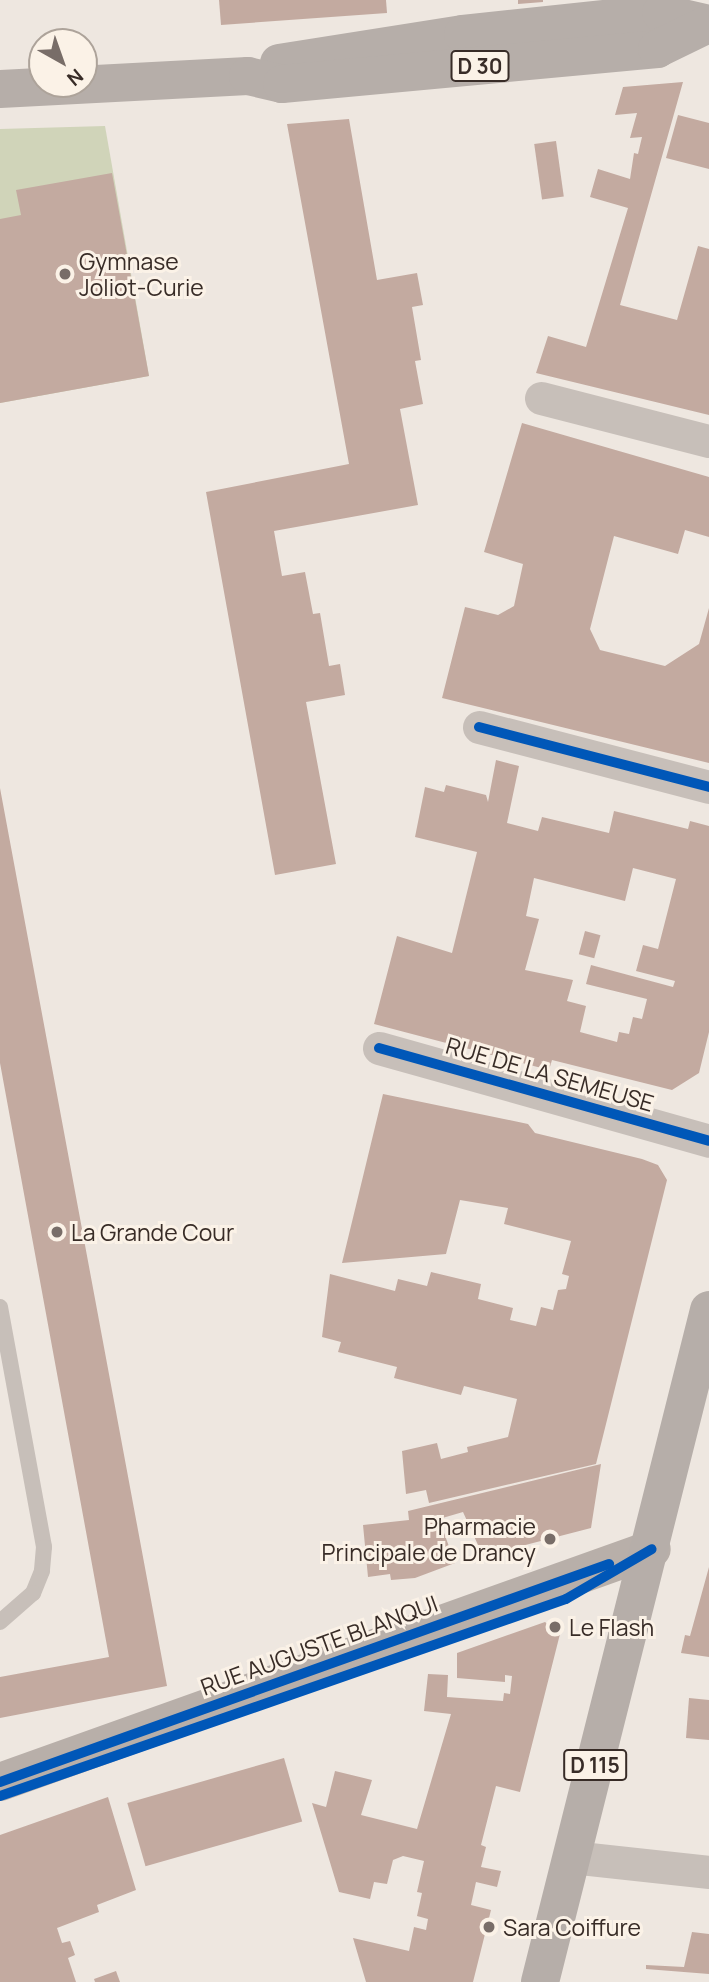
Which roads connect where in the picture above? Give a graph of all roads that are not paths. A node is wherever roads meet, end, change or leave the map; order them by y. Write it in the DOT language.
graph roads {
  1 [pos="708,24"];
  2 [pos="0,89"];
  3 [pos="541,398"];
  4 [pos="709,441"];
  5 [pos="479,727"];
  6 [pos="709,787"];
  7 [pos="379,1048"];
  8 [pos="709,1142"];
  9 [pos="0,1307"];
  10 [pos="709,1310"];
  11 [pos="652,1549"];
  12 [pos="0,1622"];
  13 [pos="91,1749"];
  14 [pos="0,1766"];
  15 [pos="0,1782"];
  16 [pos="571,1857"];
  17 [pos="709,1872"];
  18 [pos="540,1982"];
  1 -- 2 [label="main road"];
  3 -- 4 [label="street"];
  5 -- 6 [label="street"];
  7 -- 8 [label="street, RUE DE LA SEMEUSE"];
  9 -- 12 [label="lane"];
  10 -- 11 [label="main road, D 115"];
  11 -- 13 [label="street, RUE AUGUSTE BLANQUI"];
  11 -- 16 [label="main road, D 115"];
  13 -- 14 [label="lane"];
  13 -- 15 [label="street, RUE AUGUSTE BLANQUI"];
  16 -- 17 [label="street"];
  16 -- 18 [label="main road, D 115"];
}
